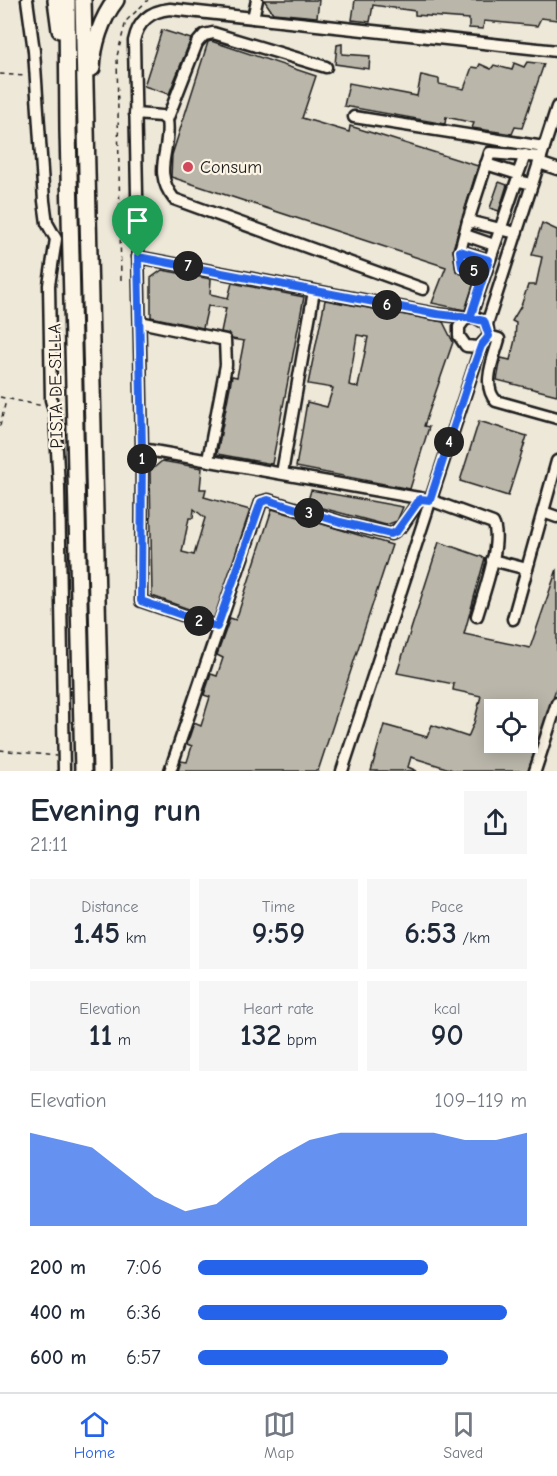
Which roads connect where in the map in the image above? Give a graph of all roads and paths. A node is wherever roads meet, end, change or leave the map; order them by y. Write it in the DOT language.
graph roads {
  1 [pos="27,0"];
  2 [pos="56,0"];
  3 [pos="67,0"];
  4 [pos="83,0"];
  5 [pos="116,0"];
  6 [pos="148,0"];
  7 [pos="257,0"];
  8 [pos="253,18"];
  9 [pos="557,51"];
  10 [pos="326,67"];
  11 [pos="0,74"];
  12 [pos="36,78"];
  13 [pos="557,107"];
  14 [pos="135,114"];
  15 [pos="354,117"];
  16 [pos="167,120"];
  17 [pos="68,130"];
  18 [pos="525,155"];
  19 [pos="541,156"];
  20 [pos="486,164"];
  21 [pos="557,169"];
  22 [pos="532,184"];
  23 [pos="468,221"];
  24 [pos="501,228"];
  25 [pos="516,233"];
  26 [pos="465,235"];
  27 [pos="494,245"];
  28 [pos="460,251"];
  29 [pos="138,257"];
  30 [pos="489,260"];
  31 [pos="484,274"];
  32 [pos="121,280"];
  33 [pos="423,289"];
  34 [pos="314,291"];
  35 [pos="91,296"];
  36 [pos="494,303"];
  37 [pos="437,314"];
  38 [pos="472,317"];
  39 [pos="140,322"];
  40 [pos="487,324"];
  41 [pos="459,336"];
  42 [pos="489,336"];
  43 [pos="466,346"];
  44 [pos="481,346"];
  45 [pos="471,374"];
  46 [pos="0,397"];
  47 [pos="6,399"];
  48 [pos="53,407"];
  49 [pos="557,418"];
  50 [pos="0,426"];
  51 [pos="142,449"];
  52 [pos="208,460"];
  53 [pos="557,461"];
  54 [pos="282,473"];
  55 [pos="425,500"];
  56 [pos="543,512"];
  57 [pos="557,517"];
  58 [pos="492,560"];
  59 [pos="527,569"];
  60 [pos="477,616"];
  61 [pos="513,619"];
  62 [pos="217,627"];
  63 [pos="556,708"];
  64 [pos="0,750"];
  65 [pos="63,757"];
  66 [pos="64,771"];
  67 [pos="83,771"];
  68 [pos="101,771"];
  69 [pos="170,771"];
  70 [pos="342,771"];
  71 [pos="535,771"];
  1 -- 12 [label="street"];
  2 -- 17 [label="highway"];
  3 -- 17 [label="highway, PISTA DE SILLA"];
  4 -- 35 [label="highway, PISTA DE SILLA"];
  5 -- 35 [label="highway"];
  6 -- 32 [label="path"];
  7 -- 8 [label="street"];
  8 -- 9 [label="street"];
  8 -- 14 [label="street"];
  10 -- 16 [label="street"];
  11 -- 12 [label="path"];
  12 -- 48 [label="street"];
  13 -- 19 [label="street"];
  14 -- 16 [label="street"];
  14 -- 29 [label="street"];
  15 -- 19 [label="street"];
  16 -- 33 [label="street"];
  17 -- 67 [label="highway, PISTA DE SILLA"];
  18 -- 19 [label="street"];
  18 -- 20 [label="street"];
  18 -- 20 [label="street"];
  19 -- 21 [label="street"];
  19 -- 22 [label="street"];
  20 -- 23 [label="street"];
  22 -- 24 [label="street"];
  22 -- 25 [label="street"];
  23 -- 24 [label="street"];
  23 -- 26 [label="street"];
  24 -- 25 [label="street"];
  24 -- 27 [label="street"];
  25 -- 36 [label="street"];
  26 -- 27 [label="street"];
  26 -- 28 [label="street"];
  27 -- 30 [label="street"];
  28 -- 30 [label="street"];
  28 -- 31 [label="street"];
  29 -- 34 [label="street"];
  29 -- 39 [label="street"];
  30 -- 31 [label="street"];
  31 -- 38 [label="street"];
  34 -- 37 [label="street"];
  34 -- 54 [label="street"];
  35 -- 68 [label="highway, PISTA DE SILLA"];
  36 -- 38 [label="street"];
  36 -- 40 [label="street"];
  37 -- 38 [label="street"];
  37 -- 41 [label="street"];
  38 -- 40 [label="street"];
  38 -- 41 [label="street"];
  39 -- 51 [label="street"];
  39 -- 52 [label="street"];
  40 -- 42 [label="street"];
  41 -- 43 [label="street"];
  42 -- 44 [label="street"];
  42 -- 49 [label="street"];
  43 -- 44 [label="street"];
  43 -- 45 [label="street"];
  44 -- 45 [label="street"];
  45 -- 55 [label="street"];
  46 -- 47 [label="path"];
  47 -- 48 [label="path"];
  47 -- 50 [label="path"];
  48 -- 65 [label="street"];
  51 -- 52 [label="street"];
  51 -- 62 [label="street"];
  52 -- 54 [label="street"];
  53 -- 56 [label="street"];
  54 -- 55 [label="street"];
  55 -- 58 [label="street"];
  55 -- 62 [label="street"];
  55 -- 70 [label="street"];
  56 -- 57 [label="street"];
  56 -- 59 [label="street"];
  58 -- 59 [label="street"];
  58 -- 60 [label="street"];
  59 -- 61 [label="street"];
  62 -- 69 [label="street"];
  63 -- 71 [label="street"];
  64 -- 65 [label="path"];
  65 -- 66 [label="street"];
}
